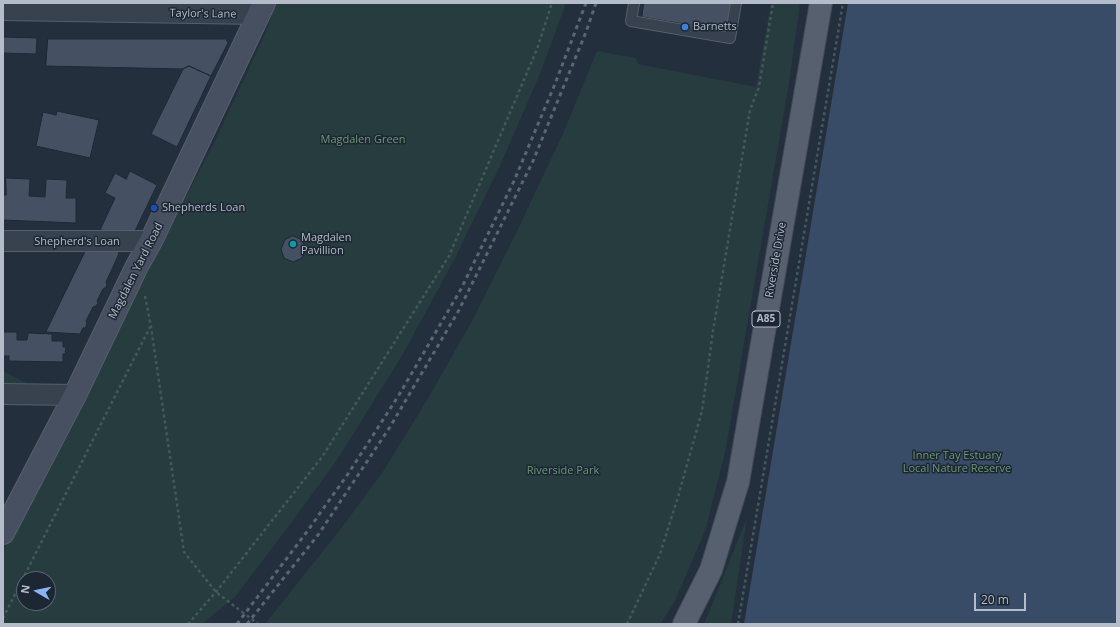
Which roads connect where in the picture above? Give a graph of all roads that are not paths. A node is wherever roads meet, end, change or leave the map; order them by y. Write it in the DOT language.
graph roads {
  1 [pos="634,3"];
  2 [pos="736,3"];
  3 [pos="820,4"];
  4 [pos="83,7"];
  5 [pos="262,9"];
  6 [pos="3,10"];
  7 [pos="3,241"];
  8 [pos="151,241"];
  9 [pos="3,394"];
  10 [pos="75,395"];
  11 [pos="6,520"];
  12 [pos="684,624"];
  1 -- 2 [label="lane"];
  3 -- 12 [label="main road, Riverside Drive / A85"];
  4 -- 5 [label="street, Taylor's Lane"];
  4 -- 6 [label="street, Taylor's Lane"];
  5 -- 8 [label="street, Magdalen Yard Road"];
  7 -- 8 [label="street, Shepherd's Loan"];
  8 -- 10 [label="street, Magdalen Yard Road"];
  9 -- 10 [label="street"];
  10 -- 11 [label="street, Magdalen Yard Road"];
}
